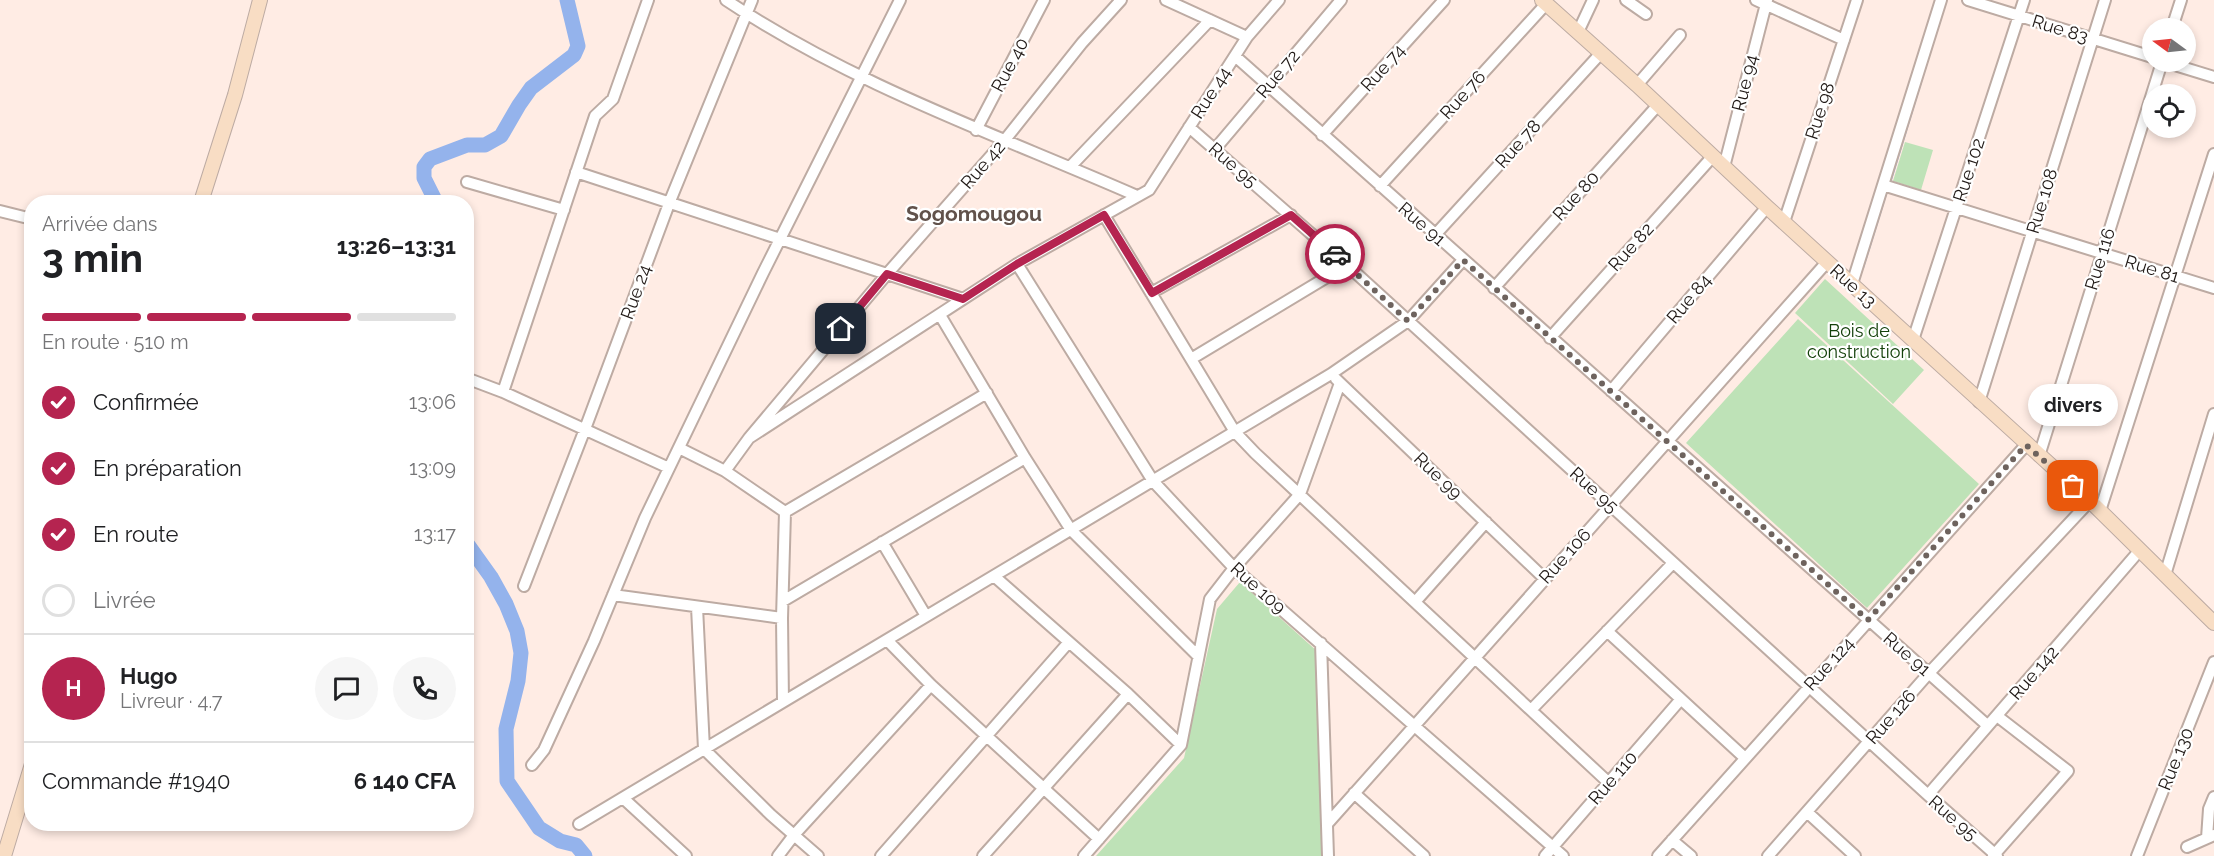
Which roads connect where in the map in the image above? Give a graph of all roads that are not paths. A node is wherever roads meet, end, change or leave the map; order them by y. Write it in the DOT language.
graph roads {
  1 [pos="260,0"];
  2 [pos="648,0"];
  3 [pos="726,0"];
  4 [pos="752,0"];
  5 [pos="900,0"];
  6 [pos="1044,0"];
  7 [pos="1121,0"];
  8 [pos="1166,0"];
  9 [pos="1279,0"];
  10 [pos="1341,0"];
  11 [pos="1444,0"];
  12 [pos="1593,0"];
  13 [pos="1626,0"];
  14 [pos="1857,0"];
  15 [pos="1941,0"];
  16 [pos="1968,0"];
  17 [pos="2024,0"];
  18 [pos="2105,0"];
  19 [pos="2181,0"];
  20 [pos="1544,2"];
  21 [pos="1763,2"];
  22 [pos="747,14"];
  23 [pos="1646,14"];
  24 [pos="2019,16"];
  25 [pos="2175,18"];
  26 [pos="1210,20"];
  27 [pos="1578,32"];
  28 [pos="1680,35"];
  29 [pos="1247,37"];
  30 [pos="2093,39"];
  31 [pos="1844,40"];
  32 [pos="1600,52"];
  33 [pos="2142,54"];
  34 [pos="1235,56"];
  35 [pos="2161,72"];
  36 [pos="2196,72"];
  37 [pos="862,77"];
  38 [pos="2214,77"];
  39 [pos="1637,85"];
  40 [pos="1267,86"];
  41 [pos="1658,105"];
  42 [pos="1189,127"];
  43 [pos="976,130"];
  44 [pos="1322,135"];
  45 [pos="1004,141"];
  46 [pos="1215,149"];
  47 [pos="2214,154"];
  48 [pos="1713,156"];
  49 [pos="1724,166"];
  50 [pos="1070,167"];
  51 [pos="576,172"];
  52 [pos="467,182"];
  53 [pos="1883,185"];
  54 [pos="1380,186"];
  55 [pos="1149,190"];
  56 [pos="203,195"];
  57 [pos="1137,196"];
  58 [pos="670,201"];
  59 [pos="1767,207"];
  60 [pos="1956,208"];
  61 [pos="564,210"];
  62 [pos="0,212"];
  63 [pos="1104,215"];
  64 [pos="1291,215"];
  65 [pos="24,217"];
  66 [pos="1784,222"];
  67 [pos="2033,232"];
  68 [pos="1435,236"];
  69 [pos="781,238"];
  70 [pos="2102,253"];
  71 [pos="1463,260"];
  72 [pos="1827,262"];
  73 [pos="1017,264"];
  74 [pos="1347,265"];
  75 [pos="887,274"];
  76 [pos="2175,276"];
  77 [pos="1852,284"];
  78 [pos="1494,288"];
  79 [pos="2214,288"];
  80 [pos="1152,293"];
  81 [pos="963,299"];
  82 [pos="940,315"];
  83 [pos="1408,321"];
  84 [pos="1550,338"];
  85 [pos="1913,340"];
  86 [pos="1191,359"];
  87 [pos="1331,374"];
  88 [pos="474,381"];
  89 [pos="1340,383"];
  90 [pos="503,392"];
  91 [pos="1611,392"];
  92 [pos="987,393"];
  93 [pos="1980,402"];
  94 [pos="2214,414"];
  95 [pos="585,429"];
  96 [pos="1235,432"];
  97 [pos="749,438"];
  98 [pos="1667,441"];
  99 [pos="2026,445"];
  100 [pos="679,448"];
  101 [pos="2039,456"];
  102 [pos="1025,458"];
  103 [pos="669,468"];
  104 [pos="725,471"];
  105 [pos="1153,481"];
  106 [pos="1300,494"];
  107 [pos="1610,505"];
  108 [pos="2095,506"];
  109 [pos="785,512"];
  110 [pos="1485,522"];
  111 [pos="1071,530"];
  112 [pos="882,542"];
  113 [pos="2140,550"];
  114 [pos="1673,563"];
  115 [pos="1234,568"];
  116 [pos="2165,575"];
  117 [pos="994,576"];
  118 [pos="1545,579"];
  119 [pos="524,586"];
  120 [pos="614,594"];
  121 [pos="783,601"];
  122 [pos="1415,602"];
  123 [pos="697,607"];
  124 [pos="926,616"];
  125 [pos="782,618"];
  126 [pos="1868,620"];
  127 [pos="2214,623"];
  128 [pos="1607,631"];
  129 [pos="887,640"];
  130 [pos="1069,642"];
  131 [pos="1320,643"];
  132 [pos="1198,656"];
  133 [pos="1475,658"];
  134 [pos="2214,662"];
  135 [pos="1929,673"];
  136 [pos="931,685"];
  137 [pos="1809,687"];
  138 [pos="1128,694"];
  139 [pos="1681,699"];
  140 [pos="783,702"];
  141 [pos="1531,710"];
  142 [pos="1997,716"];
  143 [pos="1988,725"];
  144 [pos="1414,726"];
  145 [pos="986,736"];
  146 [pos="1870,742"];
  147 [pos="1181,745"];
  148 [pos="704,749"];
  149 [pos="1745,758"];
  150 [pos="532,765"];
  151 [pos="1608,783"];
  152 [pos="1044,788"];
  153 [pos="24,790"];
  154 [pos="1354,794"];
  155 [pos="1928,795"];
  156 [pos="2214,796"];
  157 [pos="623,798"];
  158 [pos="1807,812"];
  159 [pos="1328,823"];
  160 [pos="579,824"];
  161 [pos="794,835"];
  162 [pos="2211,837"];
  163 [pos="1099,839"];
  164 [pos="1672,840"];
  165 [pos="1553,847"];
  166 [pos="2187,847"];
  167 [pos="1995,855"];
  168 [pos="4,856"];
  169 [pos="686,856"];
  170 [pos="778,856"];
  171 [pos="818,856"];
  172 [pos="881,856"];
  173 [pos="983,856"];
  174 [pos="1084,856"];
  175 [pos="1328,856"];
  176 [pos="1424,856"];
  177 [pos="1545,856"];
  178 [pos="1563,856"];
  179 [pos="1658,856"];
  180 [pos="1691,856"];
  181 [pos="1768,856"];
  182 [pos="1856,856"];
  183 [pos="2137,856"];
  1 -- 56 [label="street"];
  2 -- 51 [label="street"];
  3 -- 22 [label="street"];
  4 -- 22 [label="street, Rue 24"];
  5 -- 37 [label="street"];
  6 -- 43 [label="street, Rue 40"];
  7 -- 45 [label="street, Rue 42"];
  8 -- 26 [label="street"];
  9 -- 29 [label="street, Rue 44"];
  10 -- 40 [label="street, Rue 72"];
  11 -- 44 [label="street, Rue 74"];
  12 -- 27 [label="street"];
  13 -- 23 [label="street"];
  14 -- 31 [label="street, Rue 98"];
  15 -- 53 [label="street"];
  16 -- 24 [label="street, Rue 83"];
  17 -- 24 [label="street, Rue 102"];
  18 -- 30 [label="street, Rue 108"];
  19 -- 25 [label="street"];
  20 -- 27 [label="street, Rue 13"];
  20 -- 54 [label="street, Rue 76"];
  21 -- 31 [label="street"];
  21 -- 49 [label="street, Rue 94"];
  22 -- 37 [label="street"];
  22 -- 58 [label="street, Rue 24"];
  24 -- 30 [label="street, Rue 83"];
  24 -- 60 [label="street, Rue 102"];
  26 -- 29 [label="street"];
  26 -- 50 [label="street"];
  27 -- 32 [label="street, Rue 13"];
  28 -- 39 [label="street"];
  29 -- 34 [label="street, Rue 44"];
  30 -- 33 [label="street, Rue 83"];
  30 -- 67 [label="street, Rue 108"];
  31 -- 66 [label="street, Rue 98"];
  32 -- 39 [label="street, Rue 13"];
  32 -- 68 [label="street, Rue 78"];
  34 -- 40 [label="street, Rue 91"];
  34 -- 42 [label="street, Rue 44"];
  35 -- 70 [label="street, Rue 116"];
  36 -- 38 [label="street"];
  37 -- 43 [label="street"];
  37 -- 69 [label="street"];
  39 -- 41 [label="street, Rue 13"];
  40 -- 44 [label="street, Rue 91"];
  40 -- 46 [label="street, Rue 72"];
  41 -- 48 [label="street, Rue 13"];
  41 -- 78 [label="street, Rue 80"];
  42 -- 46 [label="street, Rue 95"];
  42 -- 55 [label="street, Rue 44"];
  43 -- 45 [label="street"];
  44 -- 54 [label="street, Rue 91"];
  45 -- 50 [label="street"];
  45 -- 75 [label="street, Rue 42"];
  46 -- 64 [label="street, Rue 95"];
  47 -- 76 [label="street"];
  48 -- 49 [label="street, Rue 13"];
  48 -- 84 [label="street, Rue 82"];
  49 -- 59 [label="street, Rue 13"];
  50 -- 57 [label="street"];
  51 -- 58 [label="street"];
  51 -- 61 [label="street"];
  52 -- 61 [label="street"];
  53 -- 60 [label="street, Rue 81"];
  53 -- 77 [label="street"];
  54 -- 68 [label="street, Rue 91"];
  55 -- 57 [label="street, Rue 42"];
  57 -- 63 [label="street, Rue 42"];
  58 -- 69 [label="street"];
  58 -- 95 [label="street, Rue 24"];
  59 -- 66 [label="street, Rue 13"];
  59 -- 91 [label="street, Rue 84"];
  60 -- 67 [label="street, Rue 81"];
  60 -- 85 [label="street, Rue 102"];
  61 -- 90 [label="street"];
  62 -- 65 [label="street"];
  63 -- 73 [label="street, Rue 42"];
  63 -- 80 [label="street"];
  64 -- 74 [label="street, Rue 95"];
  64 -- 80 [label="street"];
  66 -- 72 [label="street, Rue 13"];
  67 -- 70 [label="street, Rue 81"];
  67 -- 93 [label="street, Rue 108"];
  68 -- 71 [label="street, Rue 91"];
  69 -- 75 [label="street"];
  69 -- 100 [label="street"];
  70 -- 76 [label="street, Rue 81"];
  70 -- 101 [label="street, Rue 116"];
  71 -- 78 [label="street, Rue 91"];
  71 -- 83 [label="street"];
  72 -- 77 [label="street, Rue 13"];
  72 -- 98 [label="street, Rue 106"];
  73 -- 81 [label="street, Rue 42"];
  73 -- 105 [label="street, Rue 109"];
  74 -- 83 [label="street, Rue 95"];
  74 -- 86 [label="street"];
  75 -- 81 [label="street"];
  75 -- 97 [label="street, Rue 42"];
  76 -- 79 [label="street, Rue 81"];
  76 -- 108 [label="street"];
  77 -- 85 [label="street, Rue 13"];
  78 -- 84 [label="street, Rue 91"];
  80 -- 86 [label="street"];
  81 -- 82 [label="street, Rue 42"];
  82 -- 92 [label="street"];
  82 -- 97 [label="street, Rue 42"];
  83 -- 87 [label="street"];
  83 -- 107 [label="street, Rue 95"];
  84 -- 91 [label="street, Rue 91"];
  85 -- 93 [label="street, Rue 13"];
  86 -- 96 [label="street"];
  87 -- 89 [label="street, Rue 99"];
  87 -- 96 [label="street"];
  88 -- 90 [label="street"];
  89 -- 106 [label="street"];
  89 -- 110 [label="street, Rue 99"];
  90 -- 95 [label="street"];
  91 -- 98 [label="street, Rue 91"];
  92 -- 102 [label="street"];
  92 -- 109 [label="street"];
  93 -- 99 [label="street, Rue 13"];
  94 -- 116 [label="street"];
  95 -- 103 [label="street"];
  95 -- 119 [label="street, Rue 24"];
  96 -- 105 [label="street"];
  96 -- 106 [label="street"];
  97 -- 104 [label="street, Rue 42"];
  98 -- 107 [label="street, Rue 106"];
  98 -- 126 [label="street, Rue 91"];
  99 -- 101 [label="street, Rue 13"];
  99 -- 126 [label="street, Rue 124"];
  100 -- 103 [label="street"];
  100 -- 104 [label="street"];
  101 -- 108 [label="street, Rue 13"];
  102 -- 111 [label="street"];
  102 -- 112 [label="street"];
  103 -- 120 [label="street"];
  104 -- 109 [label="street"];
  105 -- 111 [label="street"];
  105 -- 115 [label="street, Rue 109"];
  106 -- 115 [label="street"];
  106 -- 122 [label="street"];
  107 -- 114 [label="street, Rue 95"];
  107 -- 118 [label="street, Rue 106"];
  108 -- 113 [label="street, Rue 13"];
  108 -- 135 [label="street, Rue 126"];
  109 -- 121 [label="street"];
  110 -- 118 [label="street, Rue 99"];
  110 -- 122 [label="street"];
  111 -- 117 [label="street"];
  111 -- 132 [label="street"];
  112 -- 121 [label="street"];
  112 -- 124 [label="street"];
  113 -- 116 [label="street, Rue 13"];
  113 -- 142 [label="street, Rue 142"];
  114 -- 128 [label="street"];
  114 -- 137 [label="street, Rue 95"];
  115 -- 131 [label="street, Rue 109"];
  115 -- 132 [label="street"];
  116 -- 127 [label="street, Rue 13"];
  117 -- 124 [label="street"];
  117 -- 130 [label="street"];
  118 -- 133 [label="street, Rue 106"];
  120 -- 123 [label="street"];
  120 -- 150 [label="street"];
  121 -- 125 [label="street"];
  122 -- 133 [label="street"];
  123 -- 125 [label="street"];
  123 -- 148 [label="street"];
  124 -- 129 [label="street"];
  125 -- 140 [label="street"];
  126 -- 135 [label="street, Rue 91"];
  126 -- 137 [label="street, Rue 124"];
  128 -- 139 [label="street"];
  128 -- 141 [label="street"];
  129 -- 136 [label="street"];
  129 -- 140 [label="street"];
  130 -- 138 [label="street"];
  130 -- 145 [label="street"];
  131 -- 144 [label="street, Rue 109"];
  131 -- 159 [label="street"];
  132 -- 147 [label="street"];
  133 -- 141 [label="street"];
  133 -- 144 [label="street, Rue 106"];
  134 -- 183 [label="street, Rue 130"];
  135 -- 143 [label="street, Rue 91"];
  135 -- 146 [label="street, Rue 126"];
  136 -- 145 [label="street"];
  136 -- 161 [label="street"];
  137 -- 146 [label="street, Rue 95"];
  137 -- 149 [label="street, Rue 124"];
  138 -- 147 [label="street"];
  138 -- 152 [label="street"];
  139 -- 149 [label="street"];
  139 -- 151 [label="street, Rue 110"];
  140 -- 148 [label="street"];
  141 -- 151 [label="street"];
  142 -- 143 [label="street, Rue 142"];
  142 -- 167 [label="street"];
  143 -- 155 [label="street, Rue 142"];
  144 -- 154 [label="street, Rue 106"];
  144 -- 165 [label="street, Rue 109"];
  145 -- 152 [label="street"];
  145 -- 172 [label="street"];
  146 -- 155 [label="street, Rue 95"];
  146 -- 158 [label="street, Rue 126"];
  147 -- 163 [label="street"];
  148 -- 157 [label="street"];
  148 -- 161 [label="street"];
  149 -- 164 [label="street, Rue 124"];
  151 -- 165 [label="street, Rue 110"];
  152 -- 163 [label="street"];
  152 -- 173 [label="street"];
  153 -- 168 [label="street"];
  154 -- 159 [label="street, Rue 106"];
  154 -- 176 [label="street"];
  155 -- 167 [label="street, Rue 95"];
  156 -- 162 [label="street"];
  157 -- 160 [label="street"];
  157 -- 169 [label="street"];
  158 -- 181 [label="street, Rue 126"];
  158 -- 182 [label="street"];
  159 -- 175 [label="street"];
  161 -- 170 [label="street"];
  161 -- 171 [label="street"];
  162 -- 166 [label="street"];
  163 -- 174 [label="street"];
  164 -- 179 [label="street, Rue 124"];
  164 -- 180 [label="street"];
  165 -- 177 [label="street, Rue 110"];
  165 -- 178 [label="street, Rue 109"];
}
